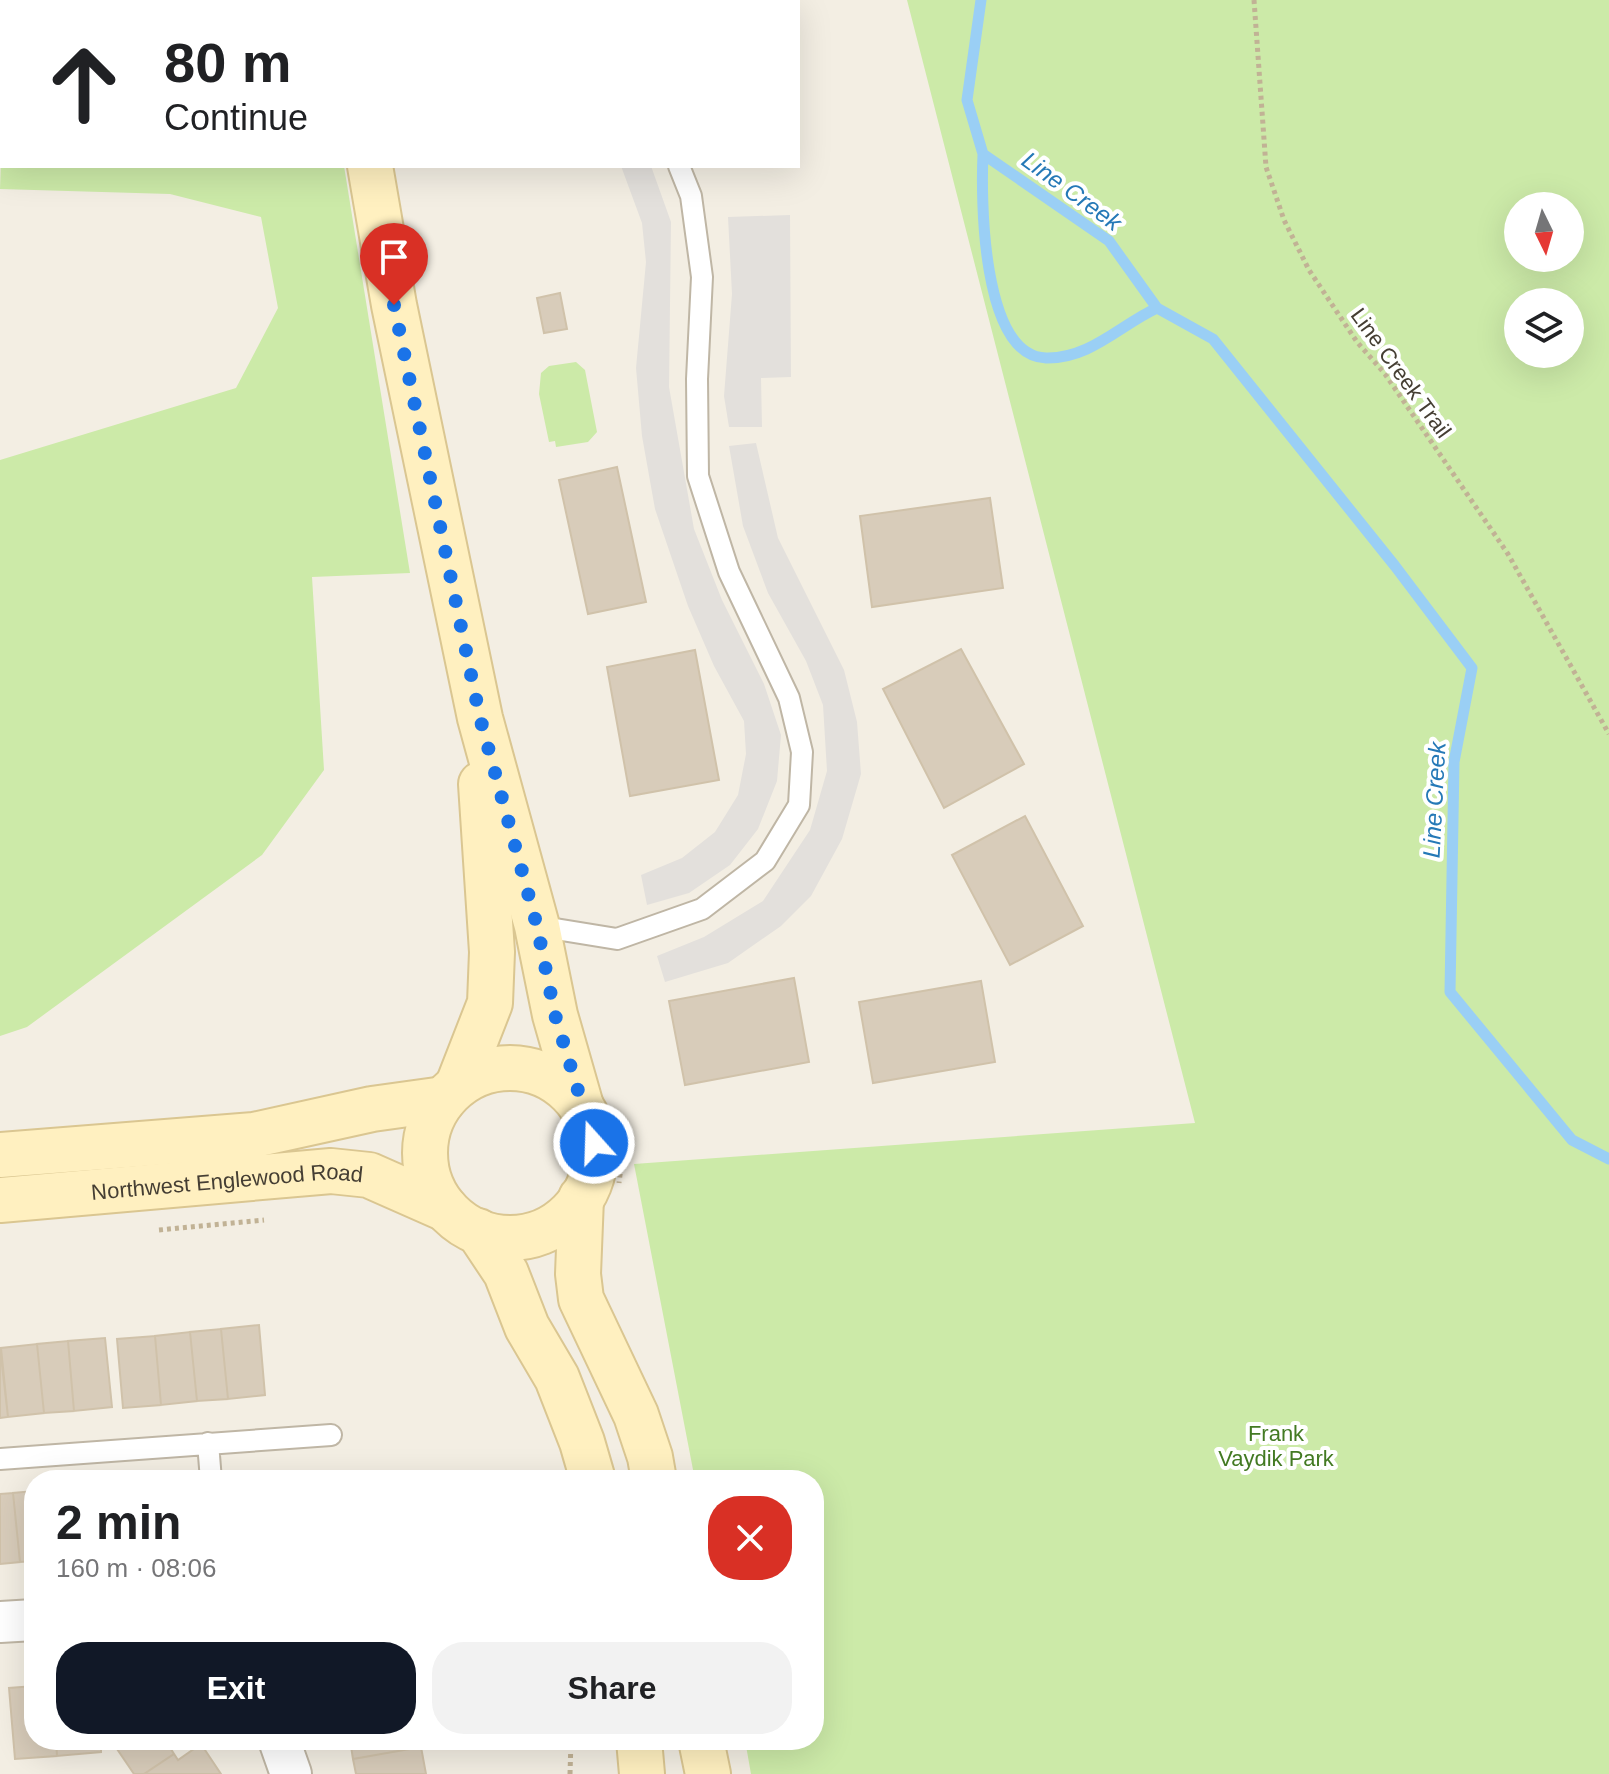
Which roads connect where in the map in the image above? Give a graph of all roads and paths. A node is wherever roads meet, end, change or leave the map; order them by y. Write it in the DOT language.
graph roads {
  1 [pos="1254,0"];
  2 [pos="370,168"];
  3 [pos="680,168"];
  4 [pos="480,718"];
  5 [pos="1609,734"];
  6 [pos="537,926"];
  7 [pos="451,1092"];
  8 [pos="581,1106"];
  9 [pos="0,1155"];
  10 [pos="581,1198"];
  11 [pos="0,1200"];
  12 [pos="462,1220"];
  13 [pos="331,1435"];
  14 [pos="208,1443"];
  15 [pos="0,1459"];
  16 [pos="210,1470"];
  17 [pos="589,1470"];
  18 [pos="651,1470"];
  19 [pos="24,1621"];
  20 [pos="0,1622"];
  21 [pos="283,1750"];
  22 [pos="571,1750"];
  23 [pos="640,1750"];
  24 [pos="703,1750"];
  25 [pos="291,1774"];
  26 [pos="570,1774"];
  27 [pos="642,1774"];
  28 [pos="708,1774"];
  1 -- 5 [label="path, Line Creek Trail"];
  2 -- 4 [label="main road"];
  3 -- 6 [label="lane"];
  4 -- 6 [label="main road"];
  4 -- 7 [label="main road"];
  6 -- 8 [label="main road"];
  7 -- 8 [label="main road"];
  7 -- 9 [label="main road, Northwest Englewood Road"];
  7 -- 12 [label="main road"];
  8 -- 10 [label="main road"];
  10 -- 12 [label="main road"];
  10 -- 18 [label="main road"];
  11 -- 12 [label="main road, Northwest Englewood Road"];
  12 -- 17 [label="main road"];
  13 -- 14 [label="lane"];
  14 -- 15 [label="lane"];
  14 -- 16 [label="lane"];
  19 -- 20 [label="street"];
  21 -- 25 [label="street"];
  22 -- 26 [label="path"];
  23 -- 27 [label="main road"];
  24 -- 28 [label="main road"];
}
